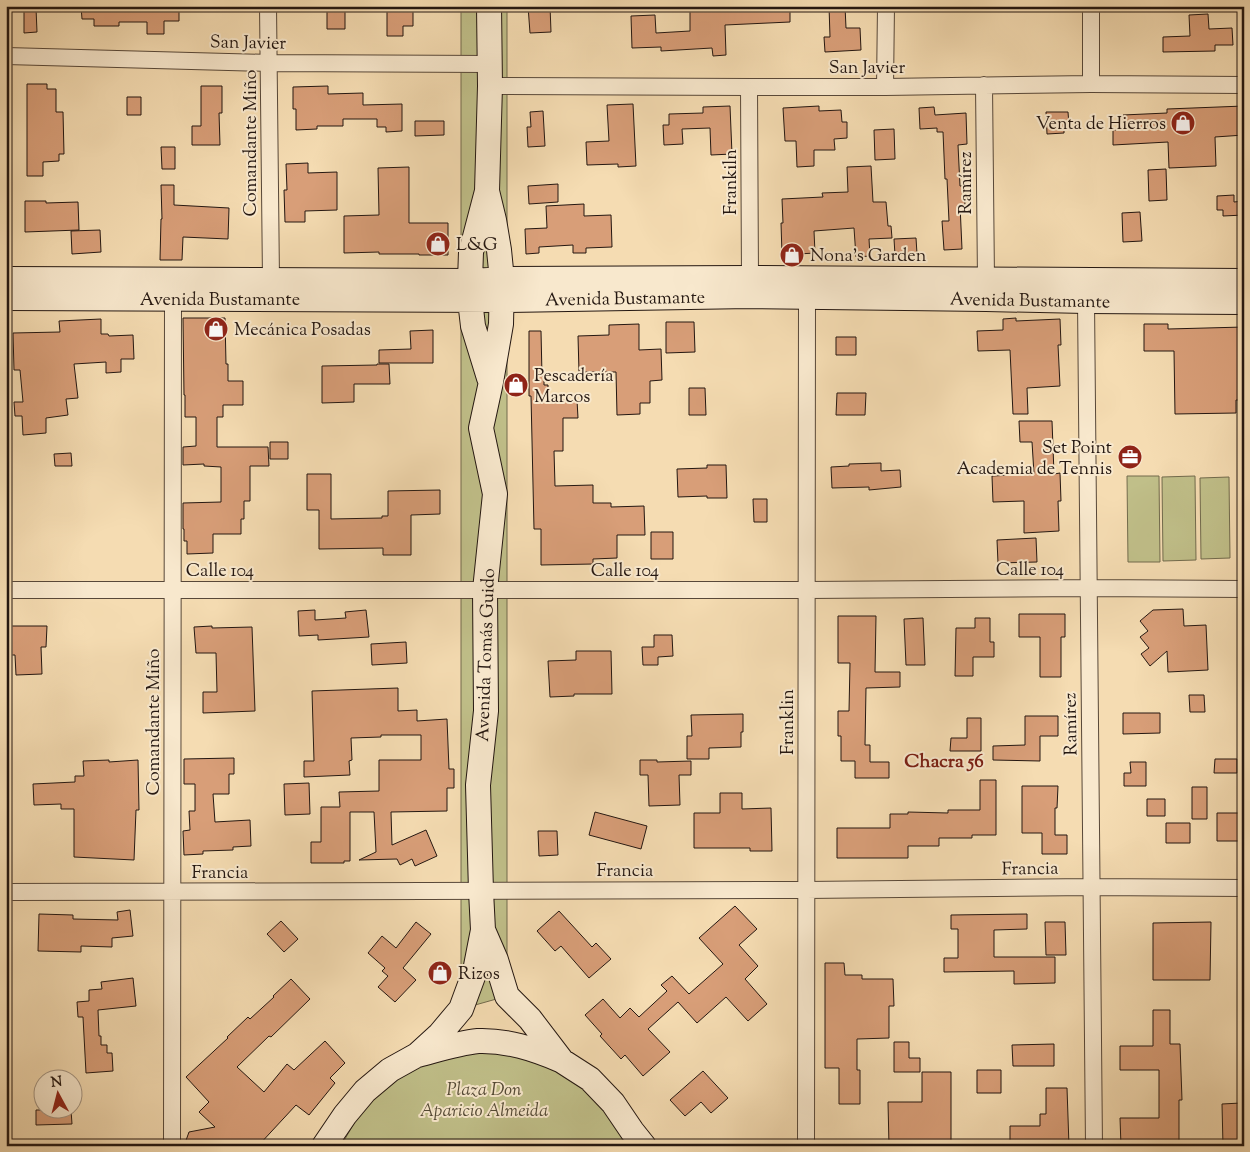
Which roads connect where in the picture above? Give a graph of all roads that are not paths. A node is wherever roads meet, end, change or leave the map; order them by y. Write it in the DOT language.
graph roads {
  1 [pos="268,6"];
  2 [pos="489,6"];
  3 [pos="886,6"];
  4 [pos="1091,6"];
  5 [pos="6,56"];
  6 [pos="269,63"];
  7 [pos="489,75"];
  8 [pos="1091,84"];
  9 [pos="984,85"];
  10 [pos="1244,85"];
  11 [pos="749,87"];
  12 [pos="885,87"];
  13 [pos="487,191"];
  14 [pos="750,278"];
  15 [pos="6,279"];
  16 [pos="271,280"];
  17 [pos="986,280"];
  18 [pos="1244,281"];
  19 [pos="470,290"];
  20 [pos="502,290"];
  21 [pos="6,298"];
  22 [pos="807,298"];
  23 [pos="173,299"];
  24 [pos="1086,301"];
  25 [pos="1244,302"];
  26 [pos="491,382"];
  27 [pos="1089,588"];
  28 [pos="1244,589"];
  29 [pos="6,590"];
  30 [pos="173,590"];
  31 [pos="485,590"];
  32 [pos="807,590"];
  33 [pos="1091,887"];
  34 [pos="1244,888"];
  35 [pos="806,890"];
  36 [pos="481,891"];
  37 [pos="6,892"];
  38 [pos="173,892"];
  39 [pos="483,930"];
  40 [pos="417,1055"];
  41 [pos="562,1060"];
  42 [pos="345,1115"];
  43 [pos="638,1141"];
  44 [pos="172,1146"];
  45 [pos="324,1146"];
  46 [pos="329,1146"];
  47 [pos="806,1146"];
  48 [pos="1094,1146"];
  1 -- 6 [label="street, Comandante Miño"];
  2 -- 7 [label="main road, Avenida Tomás Guido"];
  3 -- 12 [label="street"];
  4 -- 8 [label="street"];
  5 -- 6 [label="street, San Javier"];
  6 -- 7 [label="street, San Javier"];
  6 -- 16 [label="street, Comandante Miño"];
  7 -- 11 [label="street, San Javier"];
  7 -- 13 [label="main road, Avenida Tomás Guido"];
  8 -- 9 [label="street, San Javier"];
  8 -- 10 [label="street, San Javier"];
  9 -- 12 [label="street, San Javier"];
  9 -- 17 [label="street, Ramírez"];
  11 -- 12 [label="street, San Javier"];
  11 -- 14 [label="street, Frankiln"];
  13 -- 19 [label="main road, Avenida Tomás Guido"];
  13 -- 20 [label="main road, Avenida Tomás Guido"];
  14 -- 17 [label="main road, Avenida Bustamante"];
  14 -- 20 [label="main road, Avenida Bustamante"];
  15 -- 16 [label="main road, Avenida Bustamante"];
  16 -- 19 [label="main road, Avenida Bustamante"];
  17 -- 18 [label="main road, Avenida Bustamante"];
  19 -- 20 [label="main road, Avenida Bustamante"];
  19 -- 23 [label="main road, Avenida Bustamante"];
  19 -- 26 [label="main road, Avenida Tomás Guido"];
  20 -- 22 [label="main road, Avenida Bustamante"];
  20 -- 26 [label="main road, Avenida Tomás Guido"];
  21 -- 23 [label="main road, Avenida Bustamante"];
  22 -- 24 [label="main road, Avenida Bustamante"];
  22 -- 32 [label="street, Franklin"];
  23 -- 30 [label="street, Comandante Miño"];
  24 -- 25 [label="main road, Avenida Bustamante"];
  24 -- 27 [label="street, Ramírez"];
  26 -- 31 [label="main road, Avenida Tomás Guido"];
  27 -- 28 [label="street, Calle 104"];
  27 -- 32 [label="street, Calle 104"];
  27 -- 33 [label="street, Ramírez"];
  29 -- 30 [label="street, Calle 104"];
  30 -- 31 [label="street, Calle 104"];
  30 -- 38 [label="street, Comandante Miño"];
  31 -- 32 [label="street, Calle 104"];
  31 -- 36 [label="main road, Avenida Tomás Guido"];
  32 -- 35 [label="street, Franklin"];
  33 -- 34 [label="street, Francia"];
  33 -- 35 [label="street, Francia"];
  33 -- 48 [label="street, Ramírez"];
  35 -- 36 [label="street, Francia"];
  35 -- 47 [label="street, Franklin"];
  36 -- 38 [label="street, Francia"];
  36 -- 39 [label="main road, Avenida Tomás Guido"];
  37 -- 38 [label="street, Francia"];
  38 -- 44 [label="street, Comandante Miño"];
  39 -- 40 [label="main road, Avenida Tomás Guido"];
  39 -- 41 [label="main road, Avenida Tomás Guido"];
  40 -- 41 [label="main road, Avenida Tomás Guido"];
  40 -- 42 [label="main road, Avenida Tomás Guido"];
  41 -- 43 [label="main road, Avenida Tomás Guido"];
  42 -- 45 [label="main road, Avenida Tomás Guido"];
  42 -- 46 [label="main road, Avenida Tomás Guido"];
}
